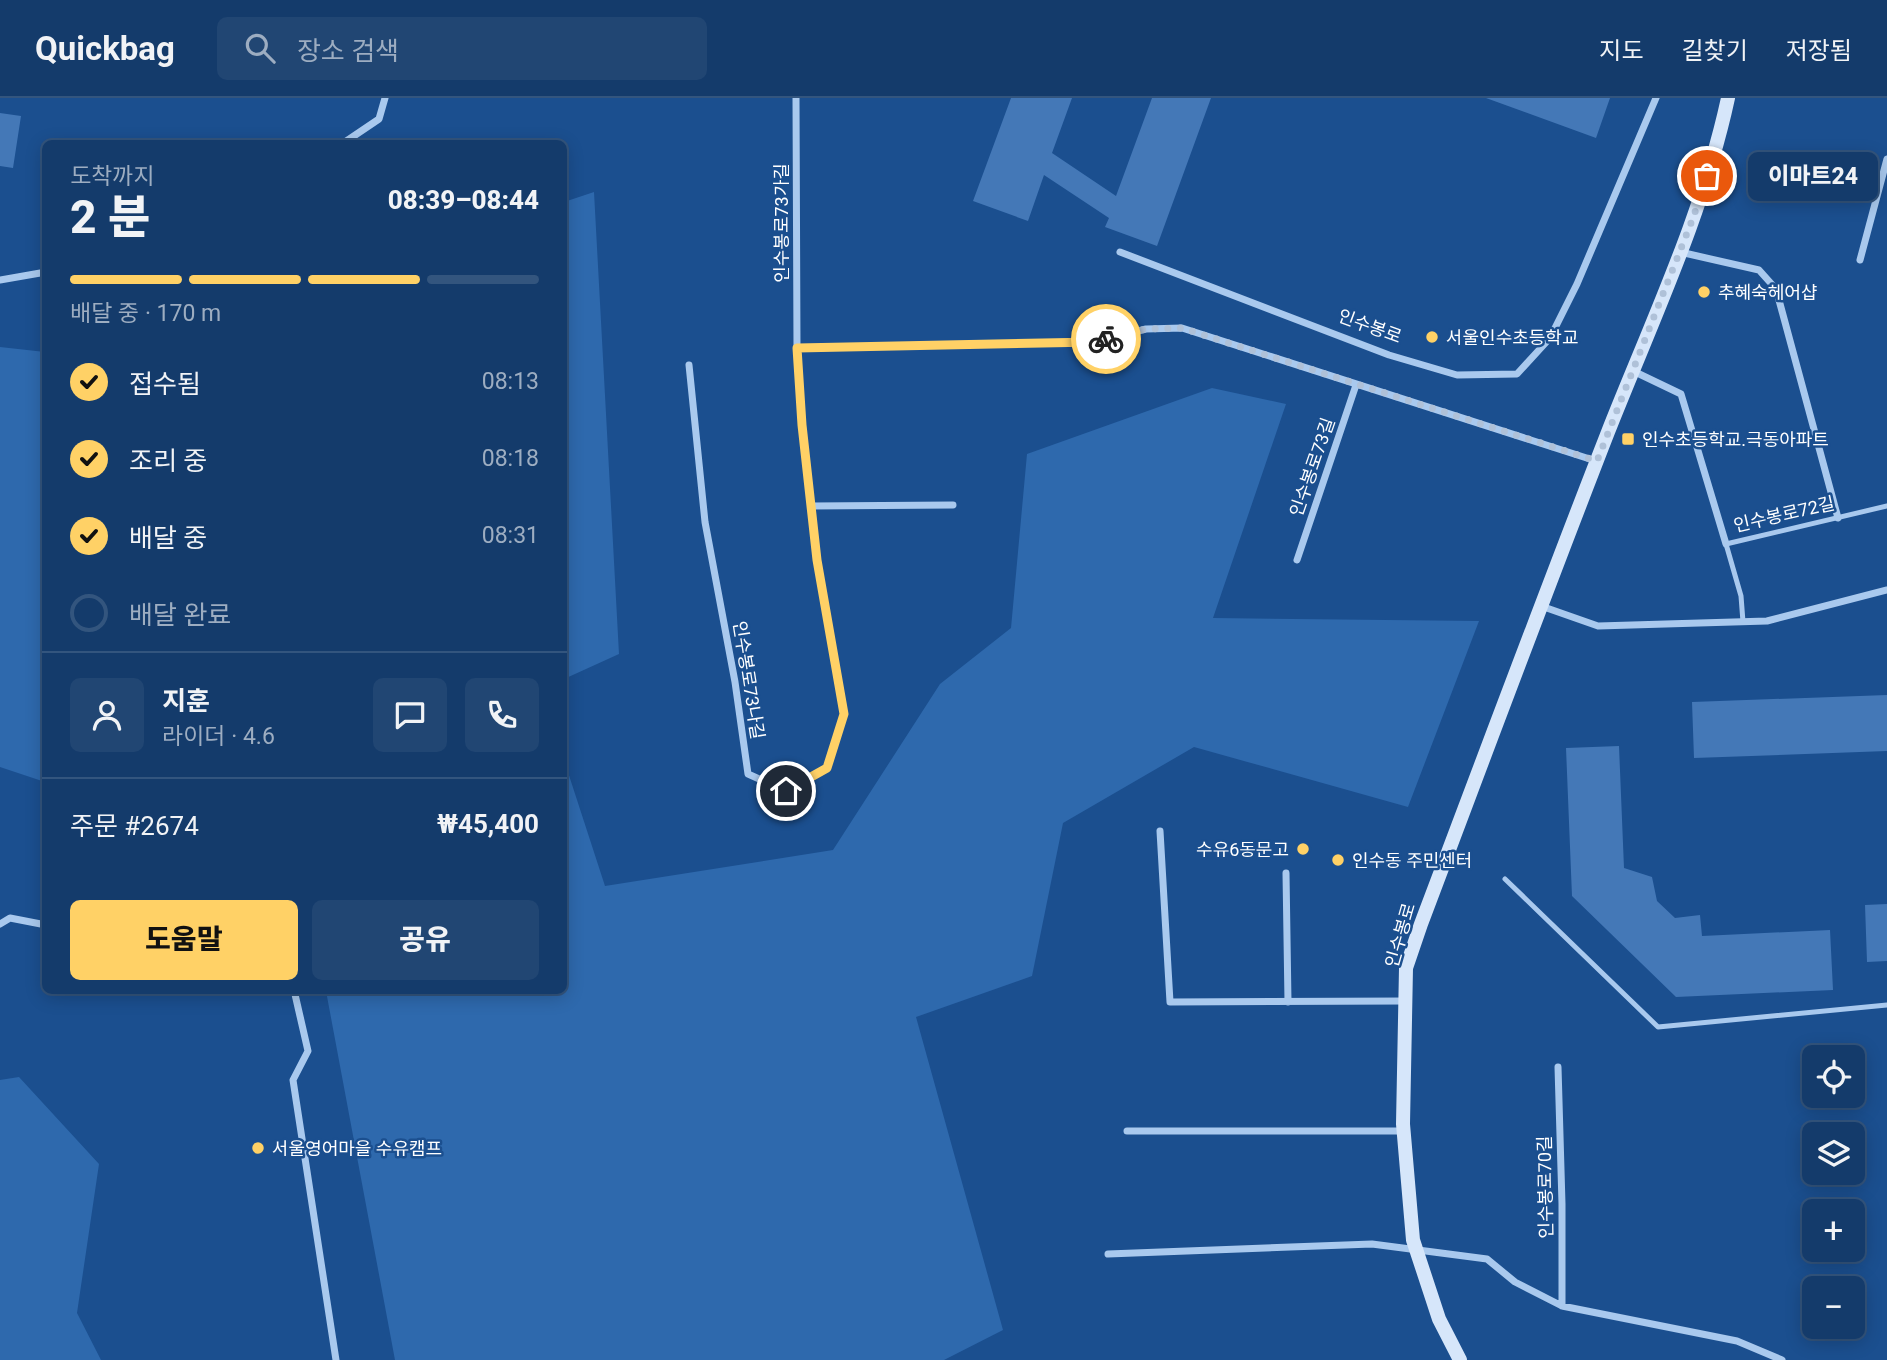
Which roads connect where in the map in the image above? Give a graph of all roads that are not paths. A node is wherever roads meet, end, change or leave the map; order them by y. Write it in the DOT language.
graph roads {
  1 [pos="385,98"];
  2 [pos="796,98"];
  3 [pos="1656,98"];
  4 [pos="1728,98"];
  5 [pos="348,140"];
  6 [pos="1887,159"];
  7 [pos="1120,252"];
  8 [pos="1679,252"];
  9 [pos="1860,260"];
  10 [pos="42,273"];
  11 [pos="0,280"];
  12 [pos="797,348"];
  13 [pos="689,365"];
  14 [pos="1632,370"];
  15 [pos="1356,385"];
  16 [pos="1597,461"];
  17 [pos="953,505"];
  18 [pos="811,506"];
  19 [pos="1887,506"];
  20 [pos="1838,518"];
  21 [pos="1726,544"];
  22 [pos="1297,560"];
  23 [pos="1887,590"];
  24 [pos="1541,606"];
  25 [pos="1743,622"];
  26 [pos="1160,831"];
  27 [pos="1286,873"];
  28 [pos="1505,880"];
  29 [pos="0,924"];
  30 [pos="42,924"];
  31 [pos="294,994"];
  32 [pos="1406,1001"];
  33 [pos="1288,1002"];
  34 [pos="1887,1004"];
  35 [pos="1558,1066"];
  36 [pos="1127,1131"];
  37 [pos="1404,1131"];
  38 [pos="1416,1250"];
  39 [pos="1108,1254"];
  40 [pos="1562,1306"];
  41 [pos="336,1360"];
  42 [pos="1460,1360"];
  43 [pos="1782,1360"];
  1 -- 5 [label="street"];
  2 -- 12 [label="street, 인수봉로73가길"];
  3 -- 7 [label="street, 인수봉로"];
  4 -- 8 [label="main road, 인수봉로"];
  6 -- 9 [label="street"];
  8 -- 14 [label="main road, 인수봉로"];
  8 -- 20 [label="street"];
  10 -- 11 [label="street"];
  12 -- 15 [label="street"];
  12 -- 18 [label="street, 인수봉로73나길"];
  13 -- 18 [label="street, 인수봉로73나길"];
  14 -- 16 [label="main road, 인수봉로"];
  14 -- 21 [label="street"];
  15 -- 16 [label="street"];
  15 -- 22 [label="street, 인수봉로73길"];
  16 -- 24 [label="main road, 인수봉로"];
  17 -- 18 [label="street"];
  19 -- 20 [label="lane, 인수봉로72길"];
  20 -- 21 [label="lane, 인수봉로72길"];
  21 -- 25 [label="lane, 인수봉로72길"];
  23 -- 25 [label="street"];
  24 -- 25 [label="street"];
  24 -- 32 [label="main road, 인수봉로"];
  26 -- 33 [label="street"];
  27 -- 33 [label="street"];
  28 -- 34 [label="lane"];
  29 -- 30 [label="street"];
  31 -- 41 [label="street"];
  32 -- 33 [label="street"];
  32 -- 37 [label="main road, 인수봉로"];
  35 -- 40 [label="street, 인수봉로70길"];
  36 -- 37 [label="street"];
  37 -- 38 [label="main road, 인수봉로"];
  38 -- 39 [label="street"];
  38 -- 40 [label="street"];
  38 -- 42 [label="main road, 인수봉로"];
  40 -- 43 [label="street"];
}
